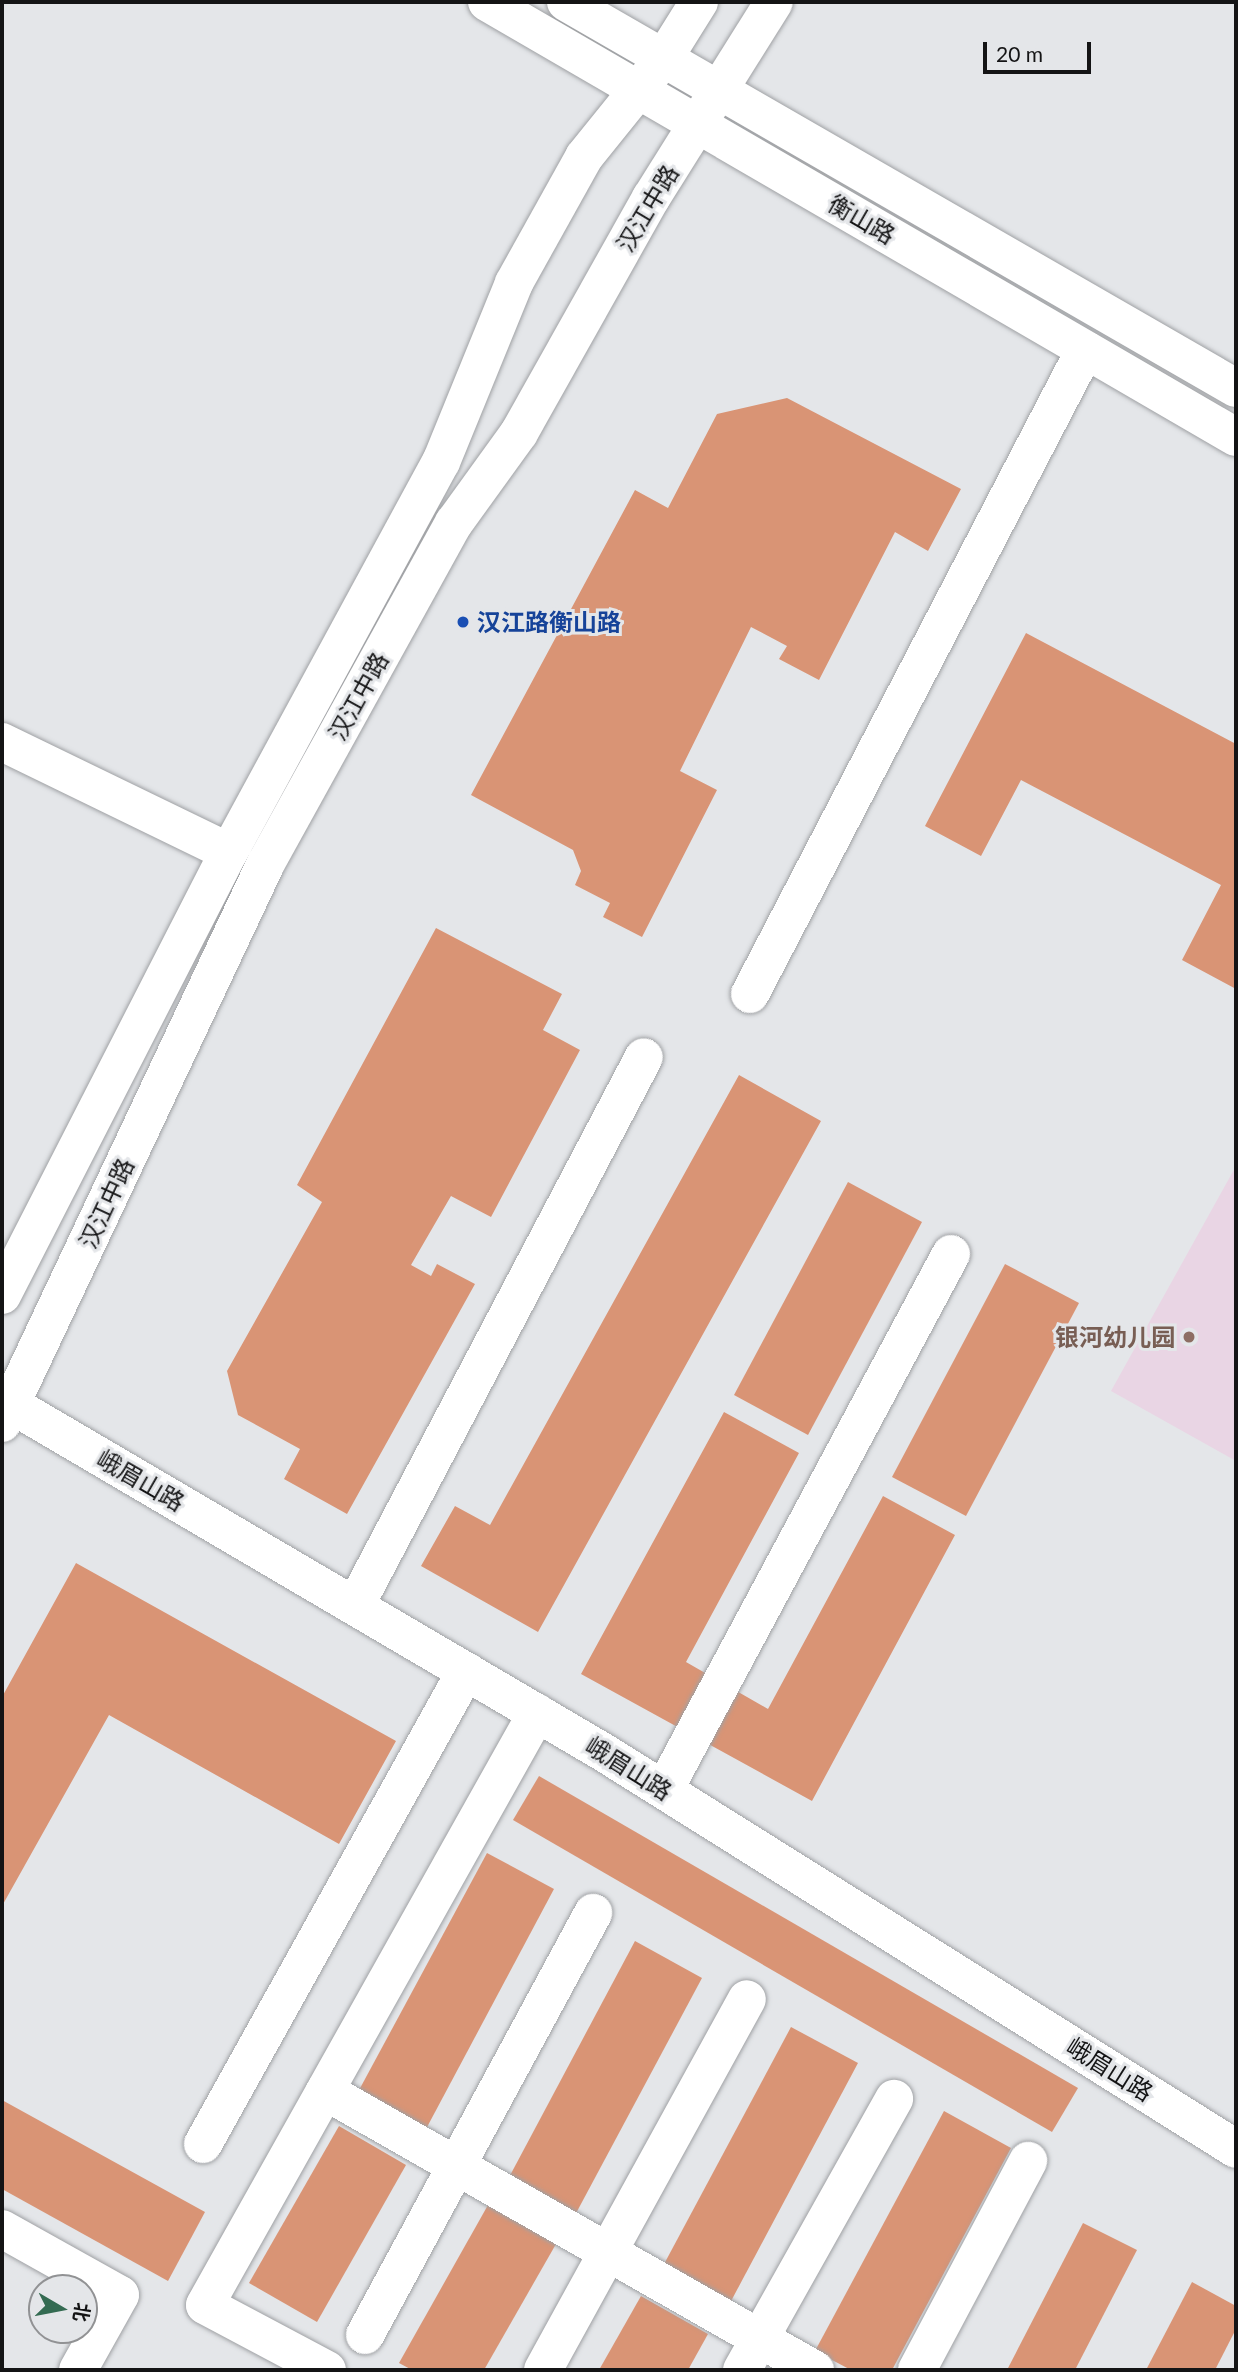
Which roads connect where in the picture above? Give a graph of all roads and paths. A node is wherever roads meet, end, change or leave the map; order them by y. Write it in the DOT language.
graph roads {
  1 [pos="487,2"];
  2 [pos="566,2"];
  3 [pos="699,2"];
  4 [pos="774,2"];
  5 [pos="664,58"];
  6 [pos="721,90"];
  7 [pos="638,91"];
  8 [pos="698,124"];
  9 [pos="1085,350"];
  10 [pos="1236,388"];
  11 [pos="1236,437"];
  12 [pos="2,742"];
  13 [pos="229,852"];
  14 [pos="750,994"];
  15 [pos="644,1057"];
  16 [pos="951,1254"];
  17 [pos="2,1295"];
  18 [pos="7,1414"];
  19 [pos="355,1606"];
  20 [pos="466,1671"];
  21 [pos="537,1713"];
  22 [pos="664,1790"];
  23 [pos="593,1913"];
  24 [pos="747,1999"];
  25 [pos="325,2091"];
  26 [pos="894,2098"];
  27 [pos="204,2144"];
  28 [pos="1236,2149"];
  29 [pos="1028,2161"];
  30 [pos="456,2166"];
  31 [pos="2,2229"];
  32 [pos="608,2253"];
  33 [pos="365,2335"];
  34 [pos="751,2355"];
  35 [pos="78,2370"];
  36 [pos="327,2370"];
  37 [pos="543,2370"];
  38 [pos="815,2370"];
  39 [pos="917,2370"];
  1 -- 7 [label="street, 衡山路"];
  2 -- 5 [label="street, 衡山路"];
  3 -- 5 [label="street, 汉江中路"];
  4 -- 6 [label="street, 汉江中路"];
  5 -- 6 [label="street, 衡山路"];
  5 -- 7 [label="street, 汉江中路"];
  6 -- 8 [label="street, 汉江中路"];
  6 -- 10 [label="street, 衡山路"];
  7 -- 8 [label="street, 衡山路"];
  7 -- 13 [label="street, 汉江中路"];
  8 -- 9 [label="street, 衡山路"];
  8 -- 18 [label="street, 汉江中路"];
  9 -- 11 [label="street, 衡山路"];
  9 -- 14 [label="street"];
  12 -- 13 [label="street"];
  13 -- 17 [label="street, 汉江中路"];
  15 -- 19 [label="street"];
  16 -- 22 [label="street"];
  18 -- 19 [label="street, 峨眉山路"];
  19 -- 20 [label="street, 峨眉山路"];
  20 -- 21 [label="street, 峨眉山路"];
  20 -- 27 [label="street"];
  21 -- 22 [label="street, 峨眉山路"];
  21 -- 25 [label="street"];
  22 -- 28 [label="street, 峨眉山路"];
  23 -- 30 [label="street"];
  24 -- 32 [label="street"];
  25 -- 30 [label="street"];
  25 -- 36 [label="street"];
  26 -- 34 [label="street"];
  29 -- 39 [label="street"];
  30 -- 32 [label="street"];
  30 -- 33 [label="street"];
  31 -- 35 [label="street"];
  32 -- 34 [label="street"];
  32 -- 37 [label="street"];
  34 -- 38 [label="street"];
}
